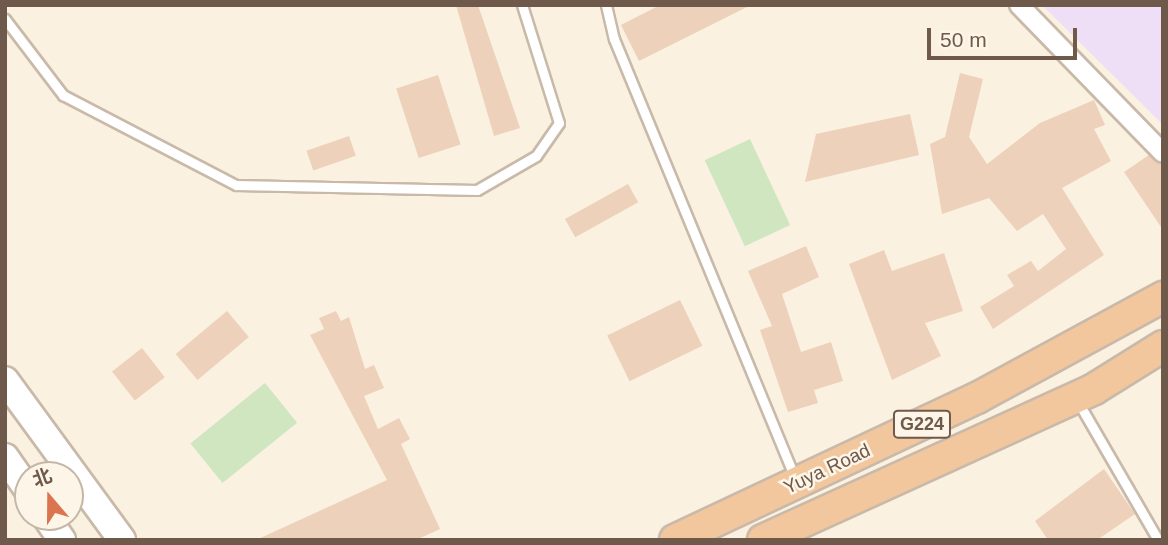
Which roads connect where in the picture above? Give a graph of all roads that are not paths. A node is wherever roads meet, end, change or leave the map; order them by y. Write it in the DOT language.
graph roads {
  1 [pos="522,5"];
  2 [pos="606,5"];
  3 [pos="1019,5"];
  4 [pos="5,19"];
  5 [pos="1163,153"];
  6 [pos="1163,297"];
  7 [pos="1163,346"];
  8 [pos="5,380"];
  9 [pos="1076,397"];
  10 [pos="797,483"];
  11 [pos="122,540"];
  12 [pos="675,540"];
  13 [pos="763,540"];
  14 [pos="1158,540"];
  1 -- 4 [label="lane"];
  2 -- 10 [label="lane"];
  3 -- 5 [label="street"];
  6 -- 10 [label="highway, Yuya Road / G224"];
  7 -- 9 [label="highway, Yuya Road / G224"];
  8 -- 11 [label="main road"];
  9 -- 13 [label="highway, Yuya Road / G224"];
  9 -- 14 [label="lane"];
  10 -- 12 [label="highway, Yuya Road / G224"];
}
